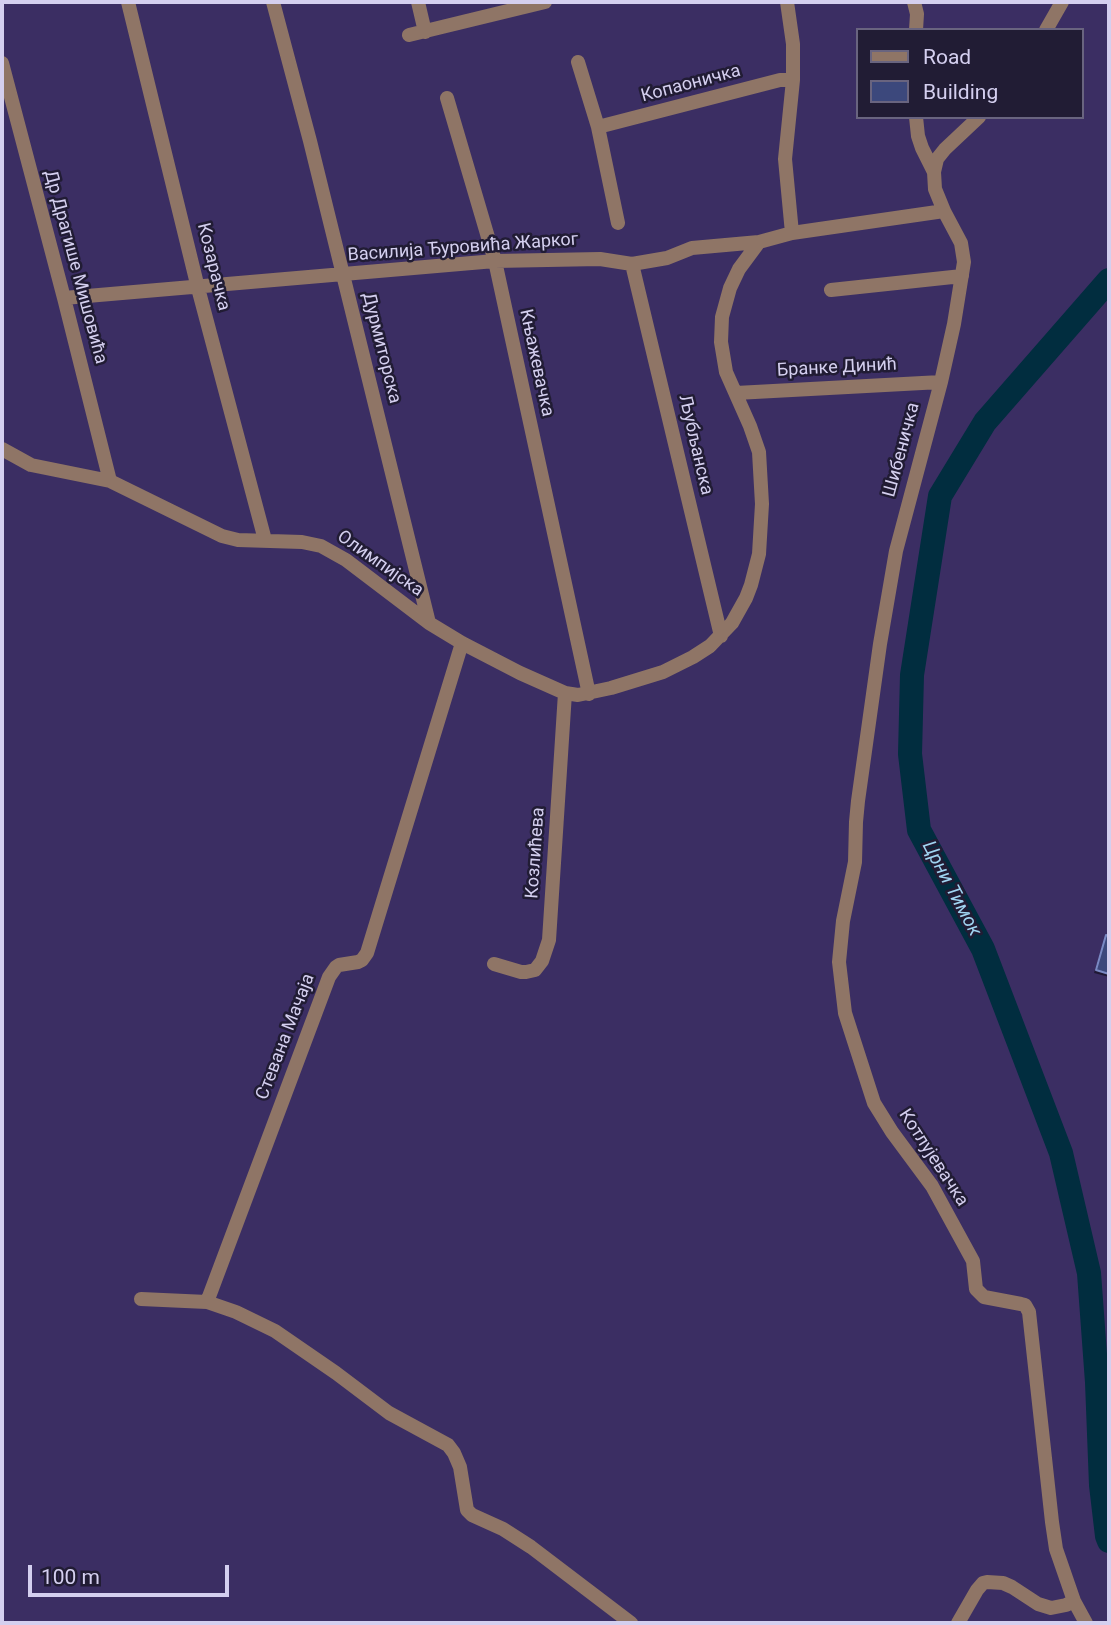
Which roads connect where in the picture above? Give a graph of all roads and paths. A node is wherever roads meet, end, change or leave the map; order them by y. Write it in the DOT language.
graph roads {
  1 [pos="128,2"];
  2 [pos="273,2"];
  3 [pos="418,2"];
  4 [pos="545,2"];
  5 [pos="787,2"];
  6 [pos="914,2"];
  7 [pos="1062,2"];
  8 [pos="916,28"];
  9 [pos="1047,28"];
  10 [pos="425,32"];
  11 [pos="409,35"];
  12 [pos="578,62"];
  13 [pos="2,63"];
  14 [pos="793,80"];
  15 [pos="447,98"];
  16 [pos="916,119"];
  17 [pos="977,119"];
  18 [pos="598,127"];
  19 [pos="934,172"];
  20 [pos="944,211"];
  21 [pos="618,223"];
  22 [pos="792,233"];
  23 [pos="759,242"];
  24 [pos="495,261"];
  25 [pos="632,264"];
  26 [pos="343,275"];
  27 [pos="962,276"];
  28 [pos="198,288"];
  29 [pos="831,290"];
  30 [pos="64,298"];
  31 [pos="941,382"];
  32 [pos="736,393"];
  33 [pos="2,449"];
  34 [pos="110,481"];
  35 [pos="265,540"];
  36 [pos="429,623"];
  37 [pos="721,636"];
  38 [pos="462,643"];
  39 [pos="565,693"];
  40 [pos="589,694"];
  41 [pos="858,801"];
  42 [pos="494,964"];
  43 [pos="141,1299"];
  44 [pos="206,1302"];
  45 [pos="1074,1601"];
  46 [pos="631,1623"];
  47 [pos="958,1623"];
  48 [pos="1086,1623"];
  1 -- 28 [label="street, Козарачка"];
  2 -- 26 [label="street, Дурмиторска"];
  3 -- 10 [label="street"];
  4 -- 10 [label="street"];
  5 -- 14 [label="street"];
  6 -- 8 [label="street"];
  7 -- 9 [label="street"];
  10 -- 11 [label="street"];
  12 -- 18 [label="street"];
  13 -- 30 [label="street, Др Драгише Мишовића"];
  14 -- 18 [label="street, Копаоничка"];
  14 -- 22 [label="street"];
  15 -- 24 [label="street, Књажевачка"];
  16 -- 19 [label="street, Шибеничка"];
  17 -- 19 [label="street"];
  18 -- 21 [label="street"];
  19 -- 20 [label="street, Шибеничка"];
  20 -- 22 [label="street, Василија Ђуровића Жарког"];
  20 -- 27 [label="street, Шибеничка"];
  22 -- 23 [label="street, Василија Ђуровића Жарког"];
  23 -- 25 [label="street, Василија Ђуровића Жарког"];
  23 -- 32 [label="street, Олимпијска"];
  24 -- 25 [label="street, Василија Ђуровића Жарког"];
  24 -- 26 [label="street, Василија Ђуровића Жарког"];
  24 -- 40 [label="street, Књажевачка"];
  25 -- 37 [label="street, Љубљанска"];
  26 -- 28 [label="street, Василија Ђуровића Жарког"];
  26 -- 36 [label="street, Дурмиторска"];
  27 -- 29 [label="street"];
  27 -- 31 [label="street, Шибеничка"];
  28 -- 30 [label="street, Василија Ђуровића Жарког"];
  28 -- 35 [label="street, Козарачка"];
  30 -- 34 [label="street, Др Драгише Мишовића"];
  31 -- 32 [label="street, Бранке Динић"];
  31 -- 41 [label="street, Шибеничка"];
  32 -- 37 [label="street, Олимпијска"];
  33 -- 34 [label="street, Олимпијска"];
  34 -- 35 [label="street, Олимпијска"];
  35 -- 36 [label="street, Олимпијска"];
  36 -- 38 [label="street, Олимпијска"];
  37 -- 40 [label="street, Олимпијска"];
  38 -- 39 [label="street, Олимпијска"];
  38 -- 44 [label="street, Стевана Мачаја"];
  39 -- 40 [label="street, Олимпијска"];
  39 -- 42 [label="street, Козлићева"];
  41 -- 45 [label="street, Котлујевачка"];
  43 -- 44 [label="street"];
  44 -- 46 [label="street"];
  45 -- 47 [label="street"];
  45 -- 48 [label="street"];
}
